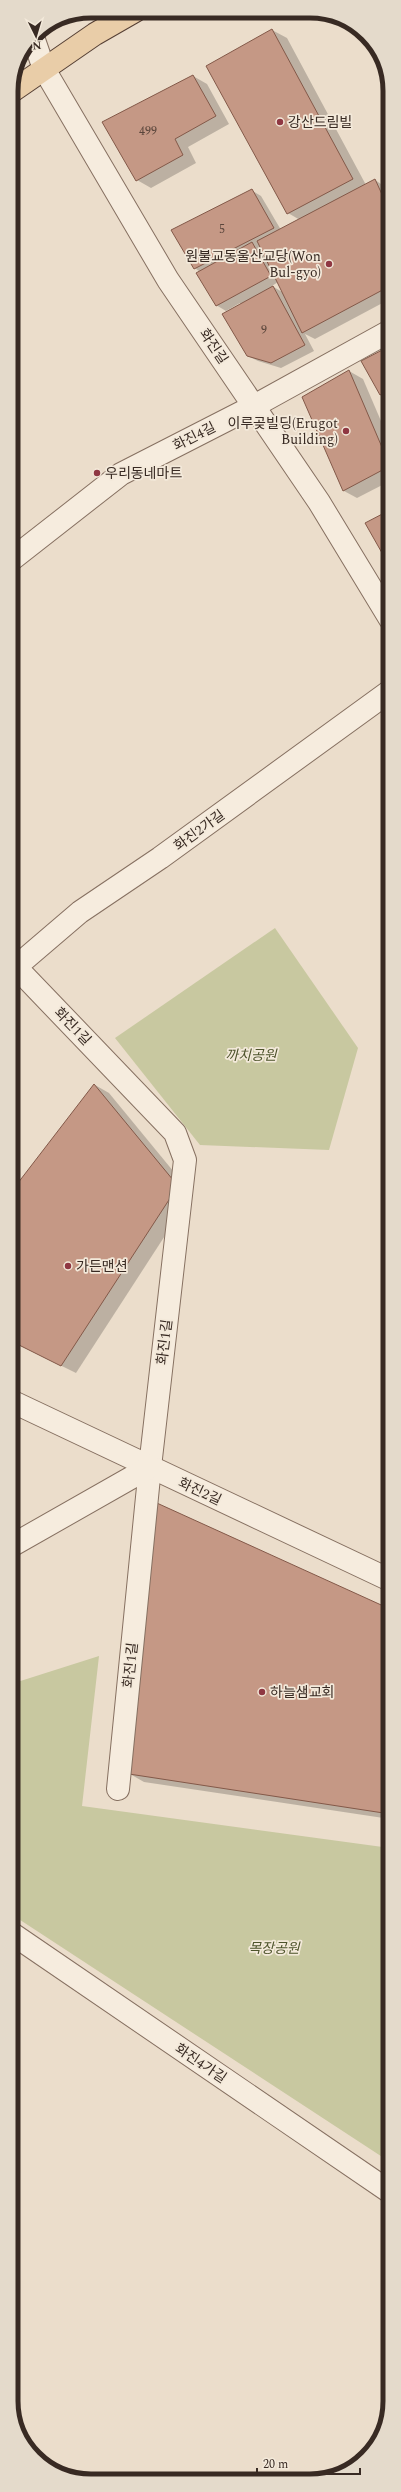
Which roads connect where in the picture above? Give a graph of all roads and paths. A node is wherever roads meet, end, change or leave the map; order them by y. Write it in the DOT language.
graph roads {
  1 [pos="124,18"];
  2 [pos="35,44"];
  3 [pos="44,69"];
  4 [pos="18,87"];
  5 [pos="383,335"];
  6 [pos="254,406"];
  7 [pos="18,555"];
  8 [pos="383,607"];
  9 [pos="383,696"];
  10 [pos="18,962"];
  11 [pos="18,971"];
  12 [pos="18,1405"];
  13 [pos="150,1467"];
  14 [pos="18,1542"];
  15 [pos="383,1577"];
  16 [pos="118,1789"];
  17 [pos="18,1938"];
  18 [pos="383,2187"];
  1 -- 3 [label="main road"];
  2 -- 3 [label="street, 화진길"];
  3 -- 4 [label="main road"];
  3 -- 6 [label="street, 화진길"];
  5 -- 6 [label="street, 화진4길"];
  6 -- 7 [label="street, 화진4길"];
  6 -- 8 [label="street, 화진길"];
  9 -- 10 [label="street, 화진2가길"];
  11 -- 13 [label="street, 화진1길"];
  12 -- 13 [label="street, 화진2길"];
  13 -- 14 [label="street"];
  13 -- 15 [label="street, 화진2길"];
  13 -- 16 [label="street, 화진1길"];
  17 -- 18 [label="street, 화진4가길"];
}
